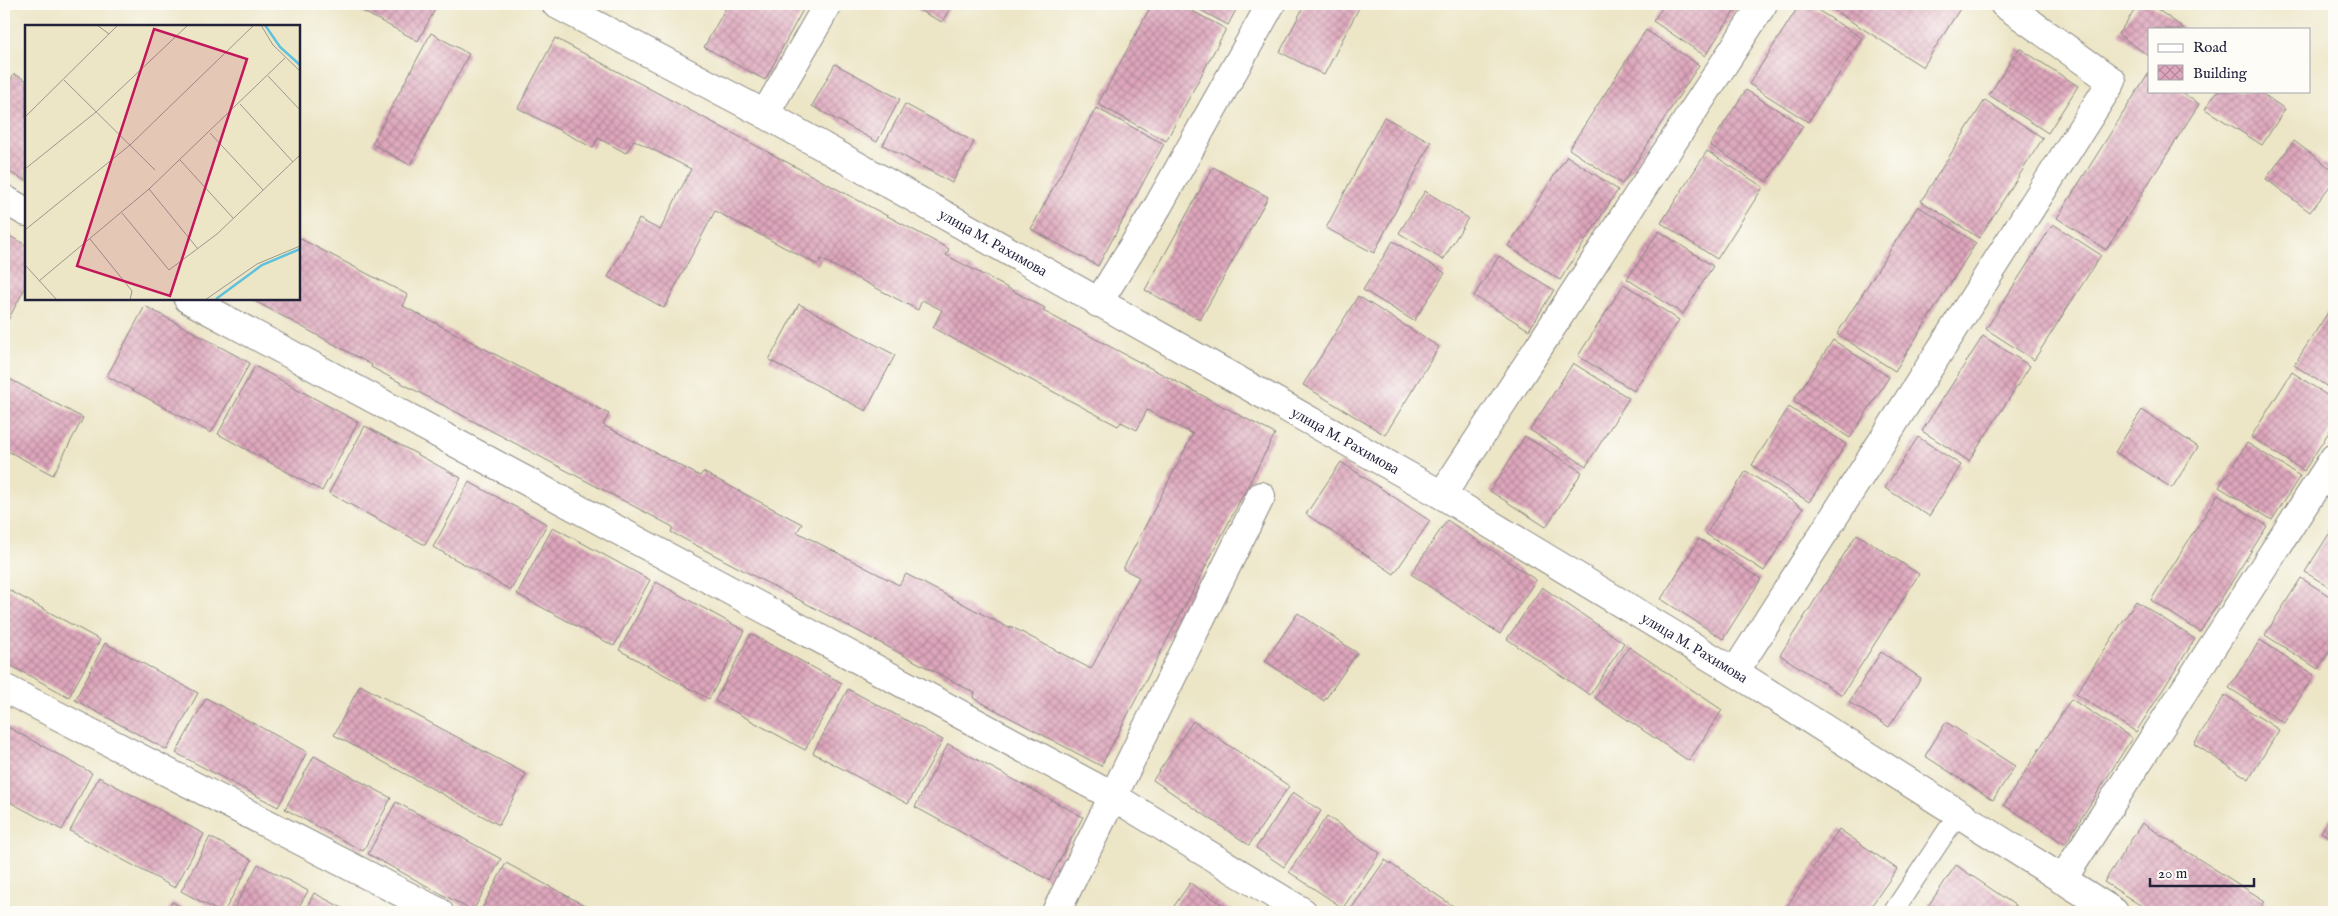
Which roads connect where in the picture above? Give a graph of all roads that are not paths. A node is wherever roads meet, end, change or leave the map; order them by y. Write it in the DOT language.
graph roads {
  1 [pos="556,4"];
  2 [pos="828,4"];
  3 [pos="1271,4"];
  4 [pos="1763,4"];
  5 [pos="2004,4"];
  6 [pos="765,114"];
  7 [pos="4,199"];
  8 [pos="25,211"];
  9 [pos="190,300"];
  10 [pos="1098,303"];
  11 [pos="2334,458"];
  12 [pos="1442,495"];
  13 [pos="1261,496"];
  14 [pos="1735,672"];
  15 [pos="4,688"];
  16 [pos="1114,797"];
  17 [pos="1958,814"];
  18 [pos="2062,880"];
  19 [pos="440,912"];
  20 [pos="1056,912"];
  21 [pos="1303,912"];
  22 [pos="1893,912"];
  23 [pos="2114,912"];
  1 -- 6 [label="street, улица М. Рахимова"];
  2 -- 6 [label="street"];
  3 -- 10 [label="street"];
  4 -- 12 [label="street"];
  5 -- 14 [label="street"];
  6 -- 10 [label="street, улица М. Рахимова"];
  7 -- 8 [label="street"];
  9 -- 16 [label="street"];
  10 -- 12 [label="street, улица М. Рахимова"];
  11 -- 18 [label="street"];
  12 -- 14 [label="street, улица М. Рахимова"];
  13 -- 16 [label="street"];
  14 -- 17 [label="street, улица М. Рахимова"];
  15 -- 19 [label="street"];
  16 -- 20 [label="street"];
  16 -- 21 [label="street"];
  17 -- 18 [label="street, улица М. Рахимова"];
  17 -- 22 [label="lane"];
  18 -- 23 [label="street, улица М. Рахимова"];
}
